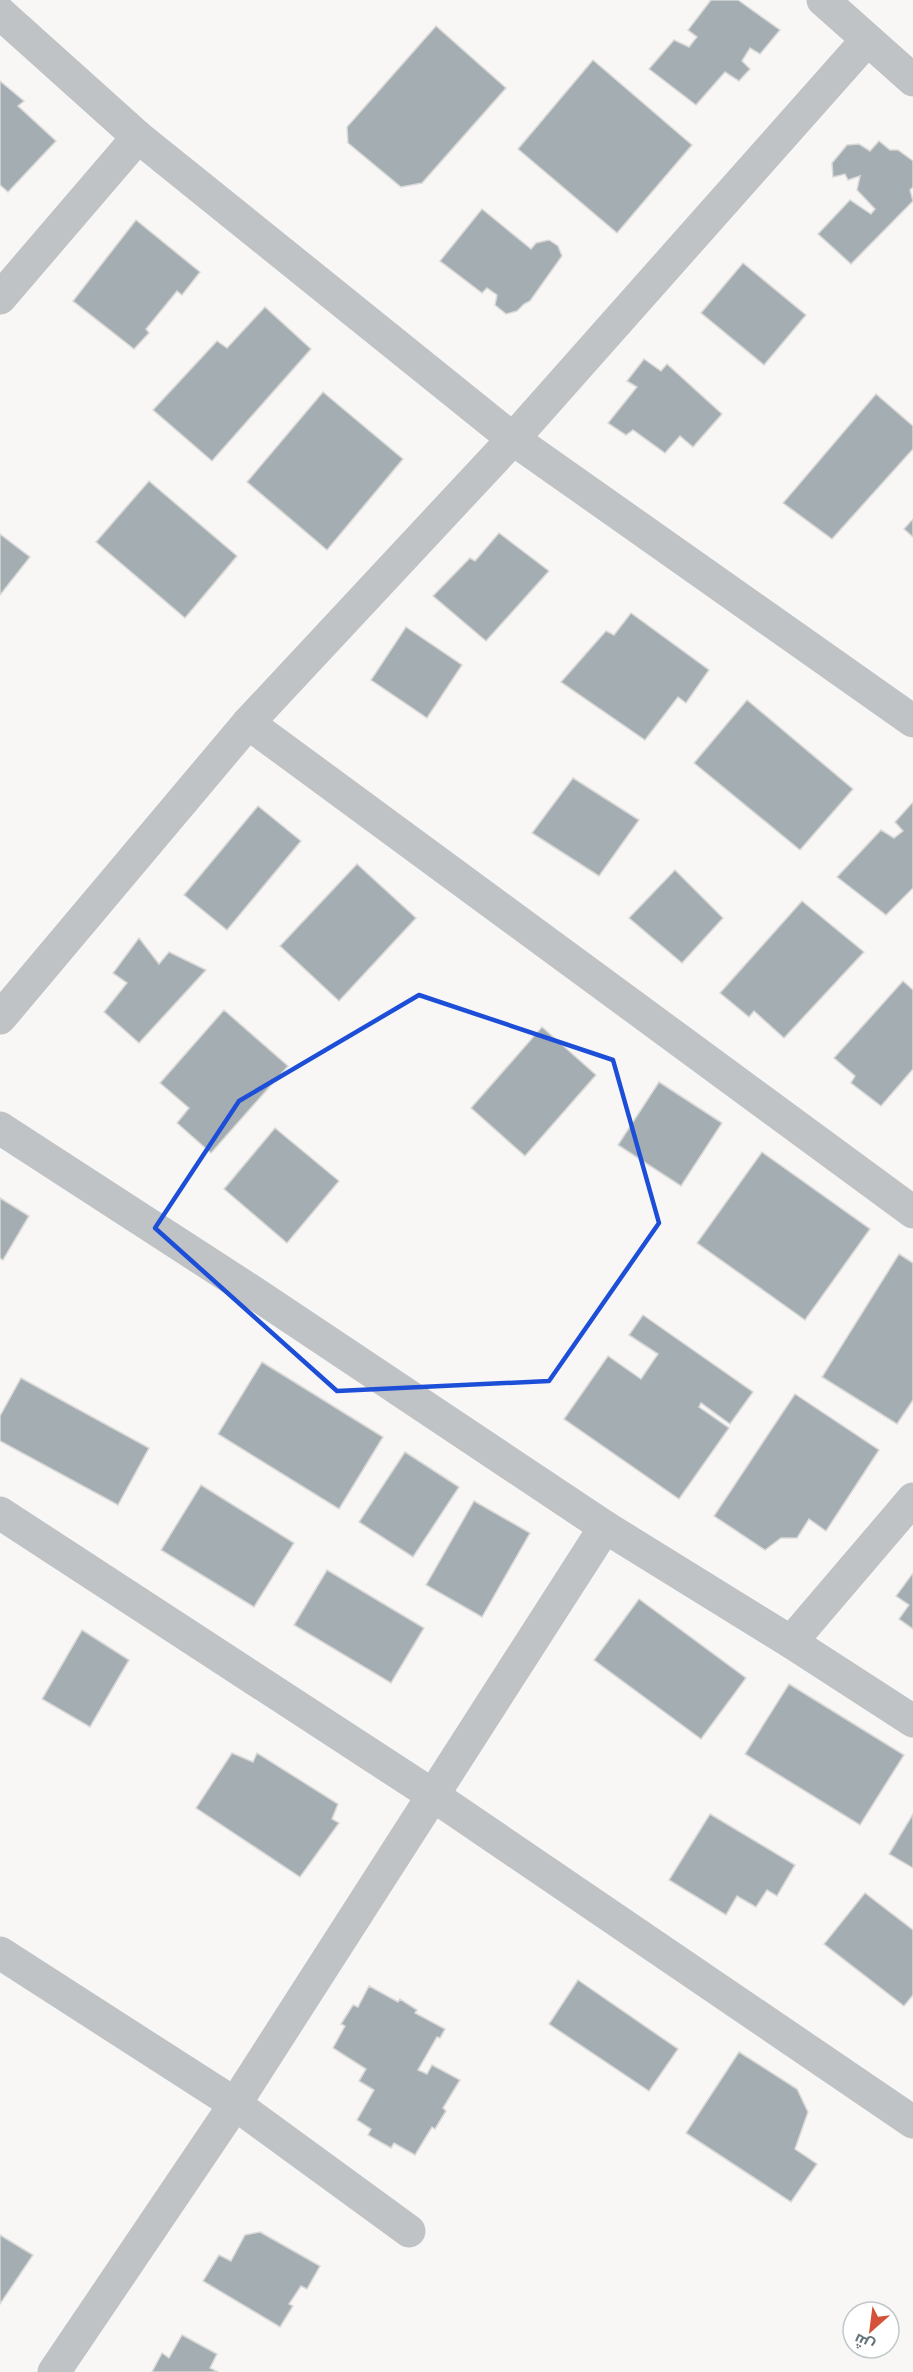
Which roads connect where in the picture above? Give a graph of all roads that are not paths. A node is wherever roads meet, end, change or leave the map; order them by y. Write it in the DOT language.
graph roads {
  1 [pos="823,0"];
  2 [pos="0,13"];
  3 [pos="867,40"];
  4 [pos="913,80"];
  5 [pos="138,137"];
  6 [pos="0,298"];
  7 [pos="513,439"];
  8 [pos="912,720"];
  9 [pos="248,723"];
  10 [pos="0,1018"];
  11 [pos="0,1128"];
  12 [pos="913,1212"];
  13 [pos="913,1499"];
  14 [pos="0,1513"];
  15 [pos="606,1527"];
  16 [pos="791,1642"];
  17 [pos="913,1721"];
  18 [pos="434,1796"];
  19 [pos="0,1953"];
  20 [pos="235,2104"];
  21 [pos="913,2122"];
  22 [pos="409,2230"];
  23 [pos="54,2372"];
  1 -- 3 [label="street"];
  2 -- 5 [label="street"];
  3 -- 4 [label="street"];
  3 -- 7 [label="street"];
  5 -- 6 [label="street"];
  5 -- 7 [label="street"];
  7 -- 8 [label="street"];
  7 -- 9 [label="street"];
  9 -- 10 [label="street"];
  9 -- 12 [label="street"];
  11 -- 15 [label="street"];
  13 -- 16 [label="street"];
  14 -- 18 [label="street"];
  15 -- 16 [label="street"];
  15 -- 18 [label="street"];
  16 -- 17 [label="street"];
  18 -- 20 [label="street"];
  18 -- 21 [label="street"];
  19 -- 20 [label="street"];
  20 -- 22 [label="street"];
  20 -- 23 [label="street"];
}
